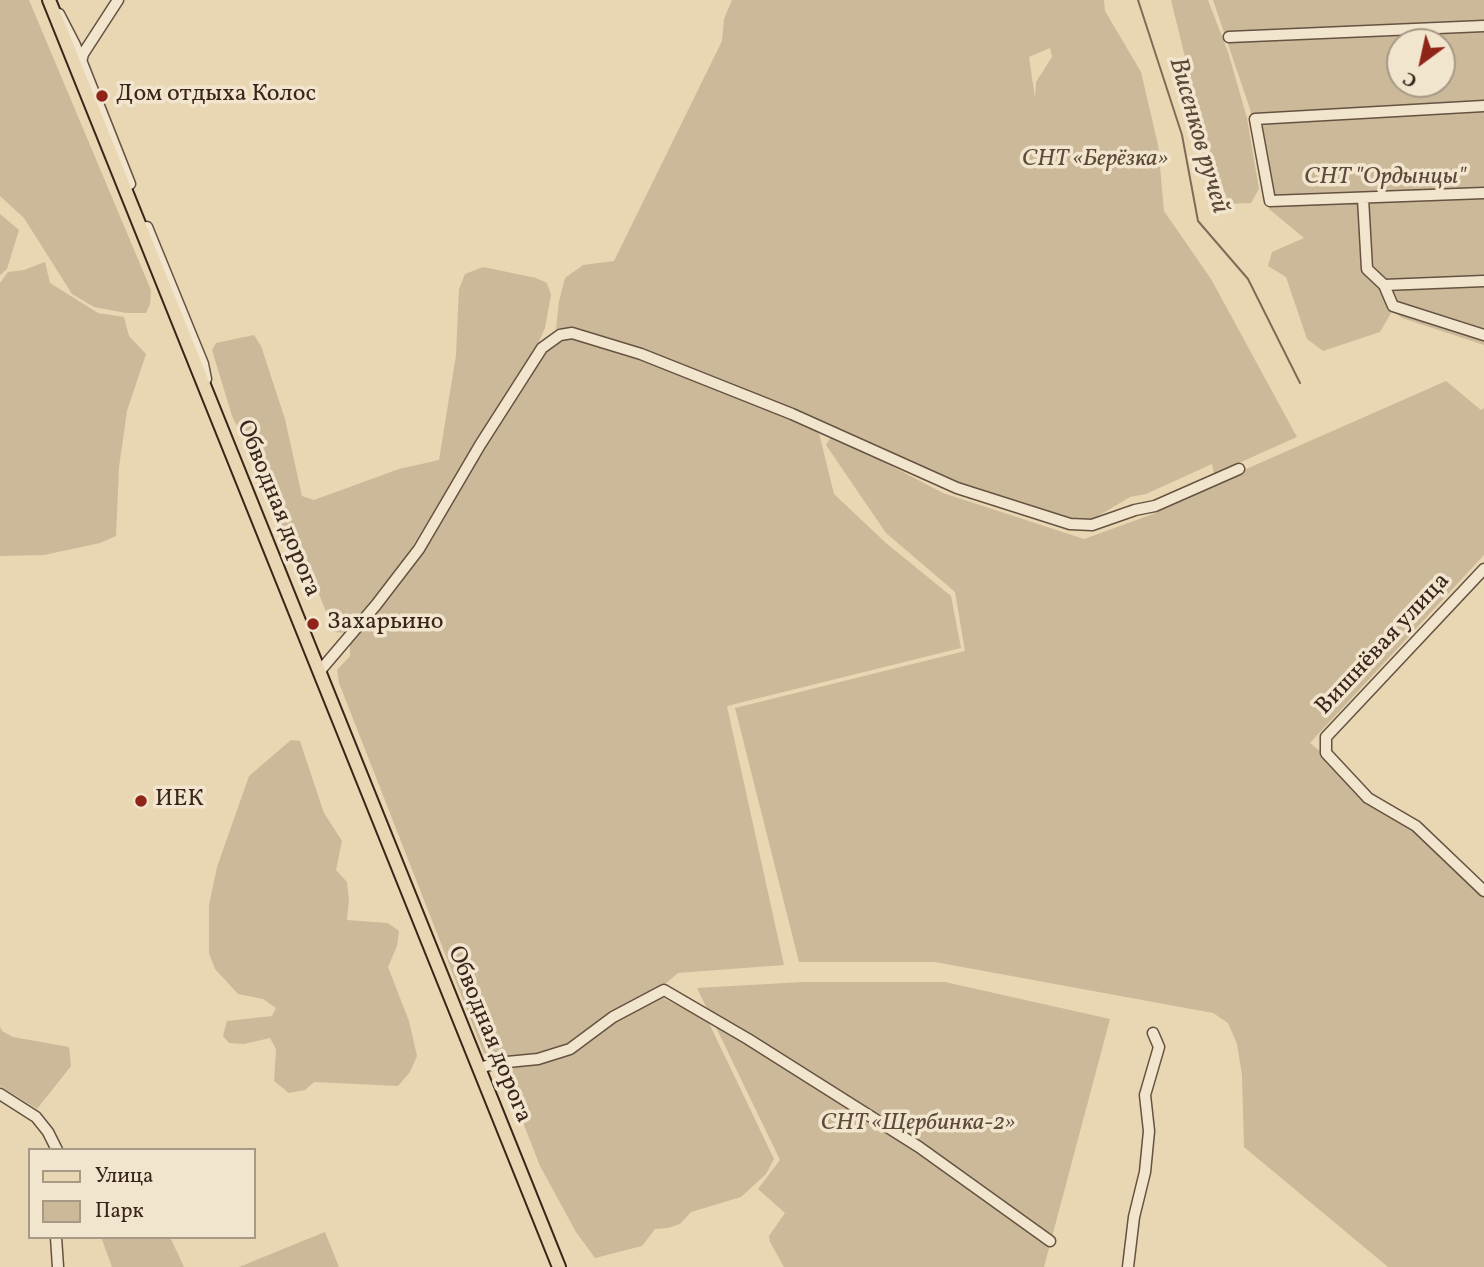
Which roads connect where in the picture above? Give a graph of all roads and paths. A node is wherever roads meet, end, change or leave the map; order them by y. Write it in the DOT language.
graph roads {
  1 [pos="50,0"];
  2 [pos="118,0"];
  3 [pos="1484,26"];
  4 [pos="69,32"];
  5 [pos="98,32"];
  6 [pos="1229,37"];
  7 [pos="82,62"];
  8 [pos="1484,106"];
  9 [pos="1484,193"];
  10 [pos="1363,198"];
  11 [pos="1484,281"];
  12 [pos="1384,285"];
  13 [pos="1484,335"];
  14 [pos="211,401"];
  15 [pos="1239,469"];
  16 [pos="1484,569"];
  17 [pos="319,672"];
  18 [pos="1484,891"];
  19 [pos="1153,1033"];
  20 [pos="479,1068"];
  21 [pos="0,1094"];
  22 [pos="56,1148"];
  23 [pos="56,1239"];
  24 [pos="1050,1241"];
  25 [pos="58,1267"];
  26 [pos="559,1267"];
  27 [pos="1128,1267"];
  1 -- 4 [label="street"];
  1 -- 14 [label="main road, Обводная дорога"];
  2 -- 5 [label="street"];
  3 -- 6 [label="street"];
  4 -- 5 [label="street"];
  4 -- 7 [label="street"];
  5 -- 7 [label="street"];
  7 -- 14 [label="street"];
  8 -- 10 [label="street"];
  9 -- 10 [label="street"];
  10 -- 12 [label="street"];
  11 -- 12 [label="street"];
  12 -- 13 [label="street"];
  14 -- 17 [label="main road, Обводная дорога"];
  15 -- 17 [label="street"];
  16 -- 18 [label="street, Вишнёвая улица"];
  17 -- 20 [label="main road, Обводная дорога"];
  19 -- 27 [label="street"];
  20 -- 24 [label="street"];
  20 -- 26 [label="main road, Обводная дорога"];
  21 -- 22 [label="street"];
  23 -- 25 [label="street"];
}
